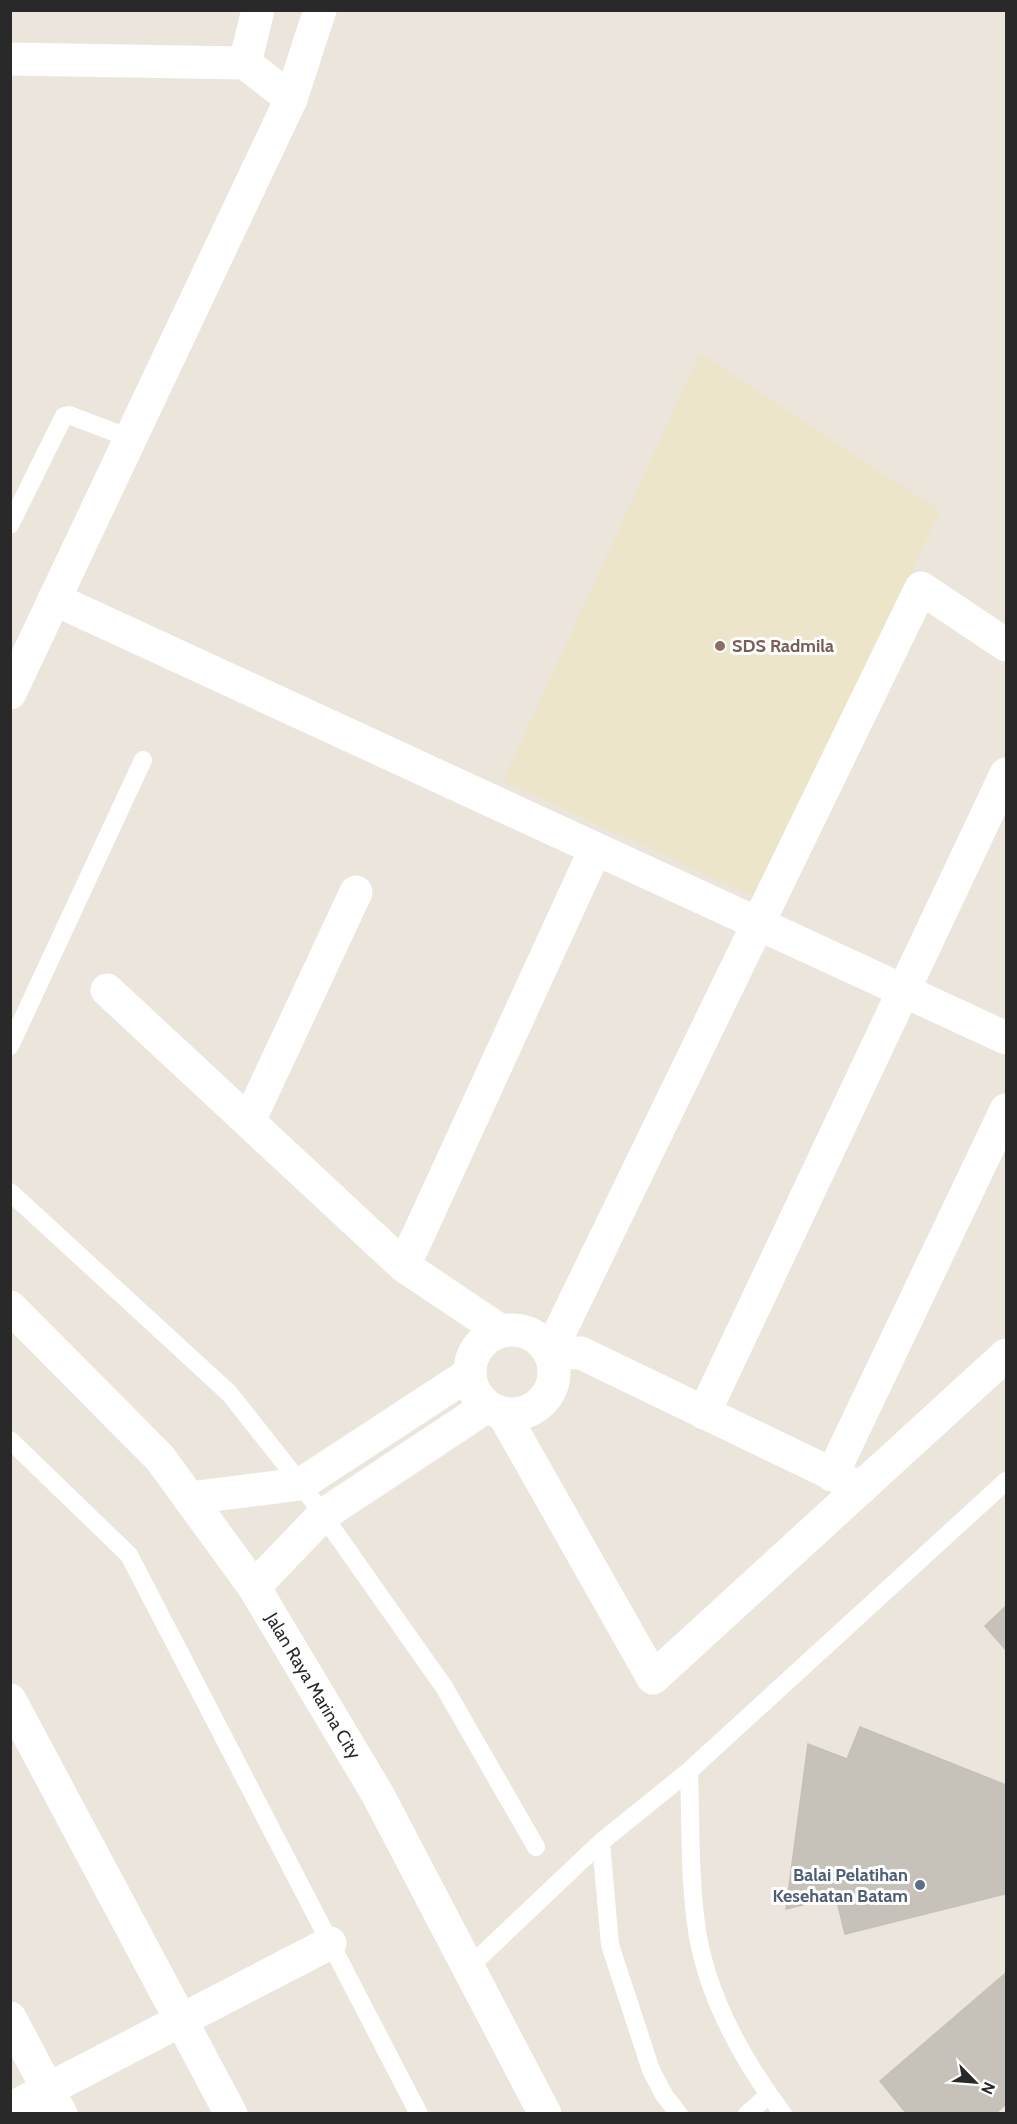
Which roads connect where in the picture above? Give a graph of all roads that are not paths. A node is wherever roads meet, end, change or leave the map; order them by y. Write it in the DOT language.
graph roads {
  1 [pos="258,10"];
  2 [pos="320,10"];
  3 [pos="10,59"];
  4 [pos="245,63"];
  5 [pos="291,99"];
  6 [pos="132,439"];
  7 [pos="10,525"];
  8 [pos="54,599"];
  9 [pos="1006,645"];
  10 [pos="17,659"];
  11 [pos="10,693"];
  12 [pos="143,760"];
  13 [pos="1006,774"];
  14 [pos="595,850"];
  15 [pos="356,892"];
  16 [pos="757,924"];
  17 [pos="107,990"];
  18 [pos="904,991"];
  19 [pos="1006,1038"];
  20 [pos="10,1046"];
  21 [pos="1006,1110"];
  22 [pos="249,1121"];
  23 [pos="10,1192"];
  24 [pos="404,1266"];
  25 [pos="10,1307"];
  26 [pos="501,1331"];
  27 [pos="550,1352"];
  28 [pos="1006,1355"];
  29 [pos="469,1374"];
  30 [pos="495,1411"];
  31 [pos="704,1413"];
  32 [pos="10,1440"];
  33 [pos="847,1481"];
  34 [pos="1006,1481"];
  35 [pos="301,1484"];
  36 [pos="189,1498"];
  37 [pos="323,1515"];
  38 [pos="254,1587"];
  39 [pos="10,1700"];
  40 [pos="689,1771"];
  41 [pos="602,1842"];
  42 [pos="536,1847"];
  43 [pos="330,1943"];
  44 [pos="467,1969"];
  45 [pos="10,2018"];
  46 [pos="182,2020"];
  47 [pos="769,2095"];
  48 [pos="54,2102"];
  49 [pos="10,2109"];
  50 [pos="231,2114"];
  51 [pos="419,2114"];
  52 [pos="545,2114"];
  53 [pos="679,2114"];
  54 [pos="747,2114"];
  55 [pos="783,2114"];
  1 -- 4 [label="street"];
  2 -- 5 [label="street"];
  3 -- 4 [label="street"];
  4 -- 5 [label="street"];
  5 -- 6 [label="street"];
  6 -- 7 [label="lane"];
  6 -- 8 [label="street"];
  8 -- 10 [label="street"];
  8 -- 14 [label="street"];
  9 -- 16 [label="street"];
  10 -- 11 [label="street"];
  12 -- 20 [label="lane"];
  13 -- 18 [label="street"];
  14 -- 16 [label="street"];
  14 -- 24 [label="street"];
  15 -- 22 [label="street"];
  16 -- 18 [label="street"];
  16 -- 27 [label="street"];
  17 -- 22 [label="street"];
  18 -- 19 [label="street"];
  18 -- 31 [label="street"];
  21 -- 33 [label="street"];
  22 -- 24 [label="street"];
  23 -- 35 [label="lane"];
  24 -- 26 [label="street"];
  25 -- 36 [label="street, Jalan Raya Marina City"];
  26 -- 27 [label="street"];
  26 -- 29 [label="street"];
  27 -- 30 [label="street"];
  27 -- 31 [label="street"];
  28 -- 33 [label="street"];
  29 -- 30 [label="street"];
  29 -- 35 [label="street"];
  30 -- 33 [label="street"];
  30 -- 37 [label="street"];
  31 -- 33 [label="street"];
  32 -- 43 [label="lane"];
  34 -- 40 [label="lane"];
  35 -- 36 [label="street"];
  35 -- 37 [label="lane"];
  36 -- 38 [label="street, Jalan Raya Marina City"];
  37 -- 38 [label="street"];
  37 -- 42 [label="lane"];
  38 -- 44 [label="street, Jalan Raya Marina City"];
  39 -- 46 [label="street"];
  40 -- 41 [label="lane"];
  40 -- 47 [label="lane"];
  41 -- 44 [label="lane"];
  41 -- 53 [label="lane"];
  43 -- 46 [label="street"];
  43 -- 51 [label="lane"];
  44 -- 52 [label="street, Jalan Raya Marina City"];
  45 -- 48 [label="street"];
  46 -- 48 [label="street"];
  46 -- 50 [label="street"];
  47 -- 54 [label="lane"];
  47 -- 55 [label="lane"];
  48 -- 49 [label="street"];
}
